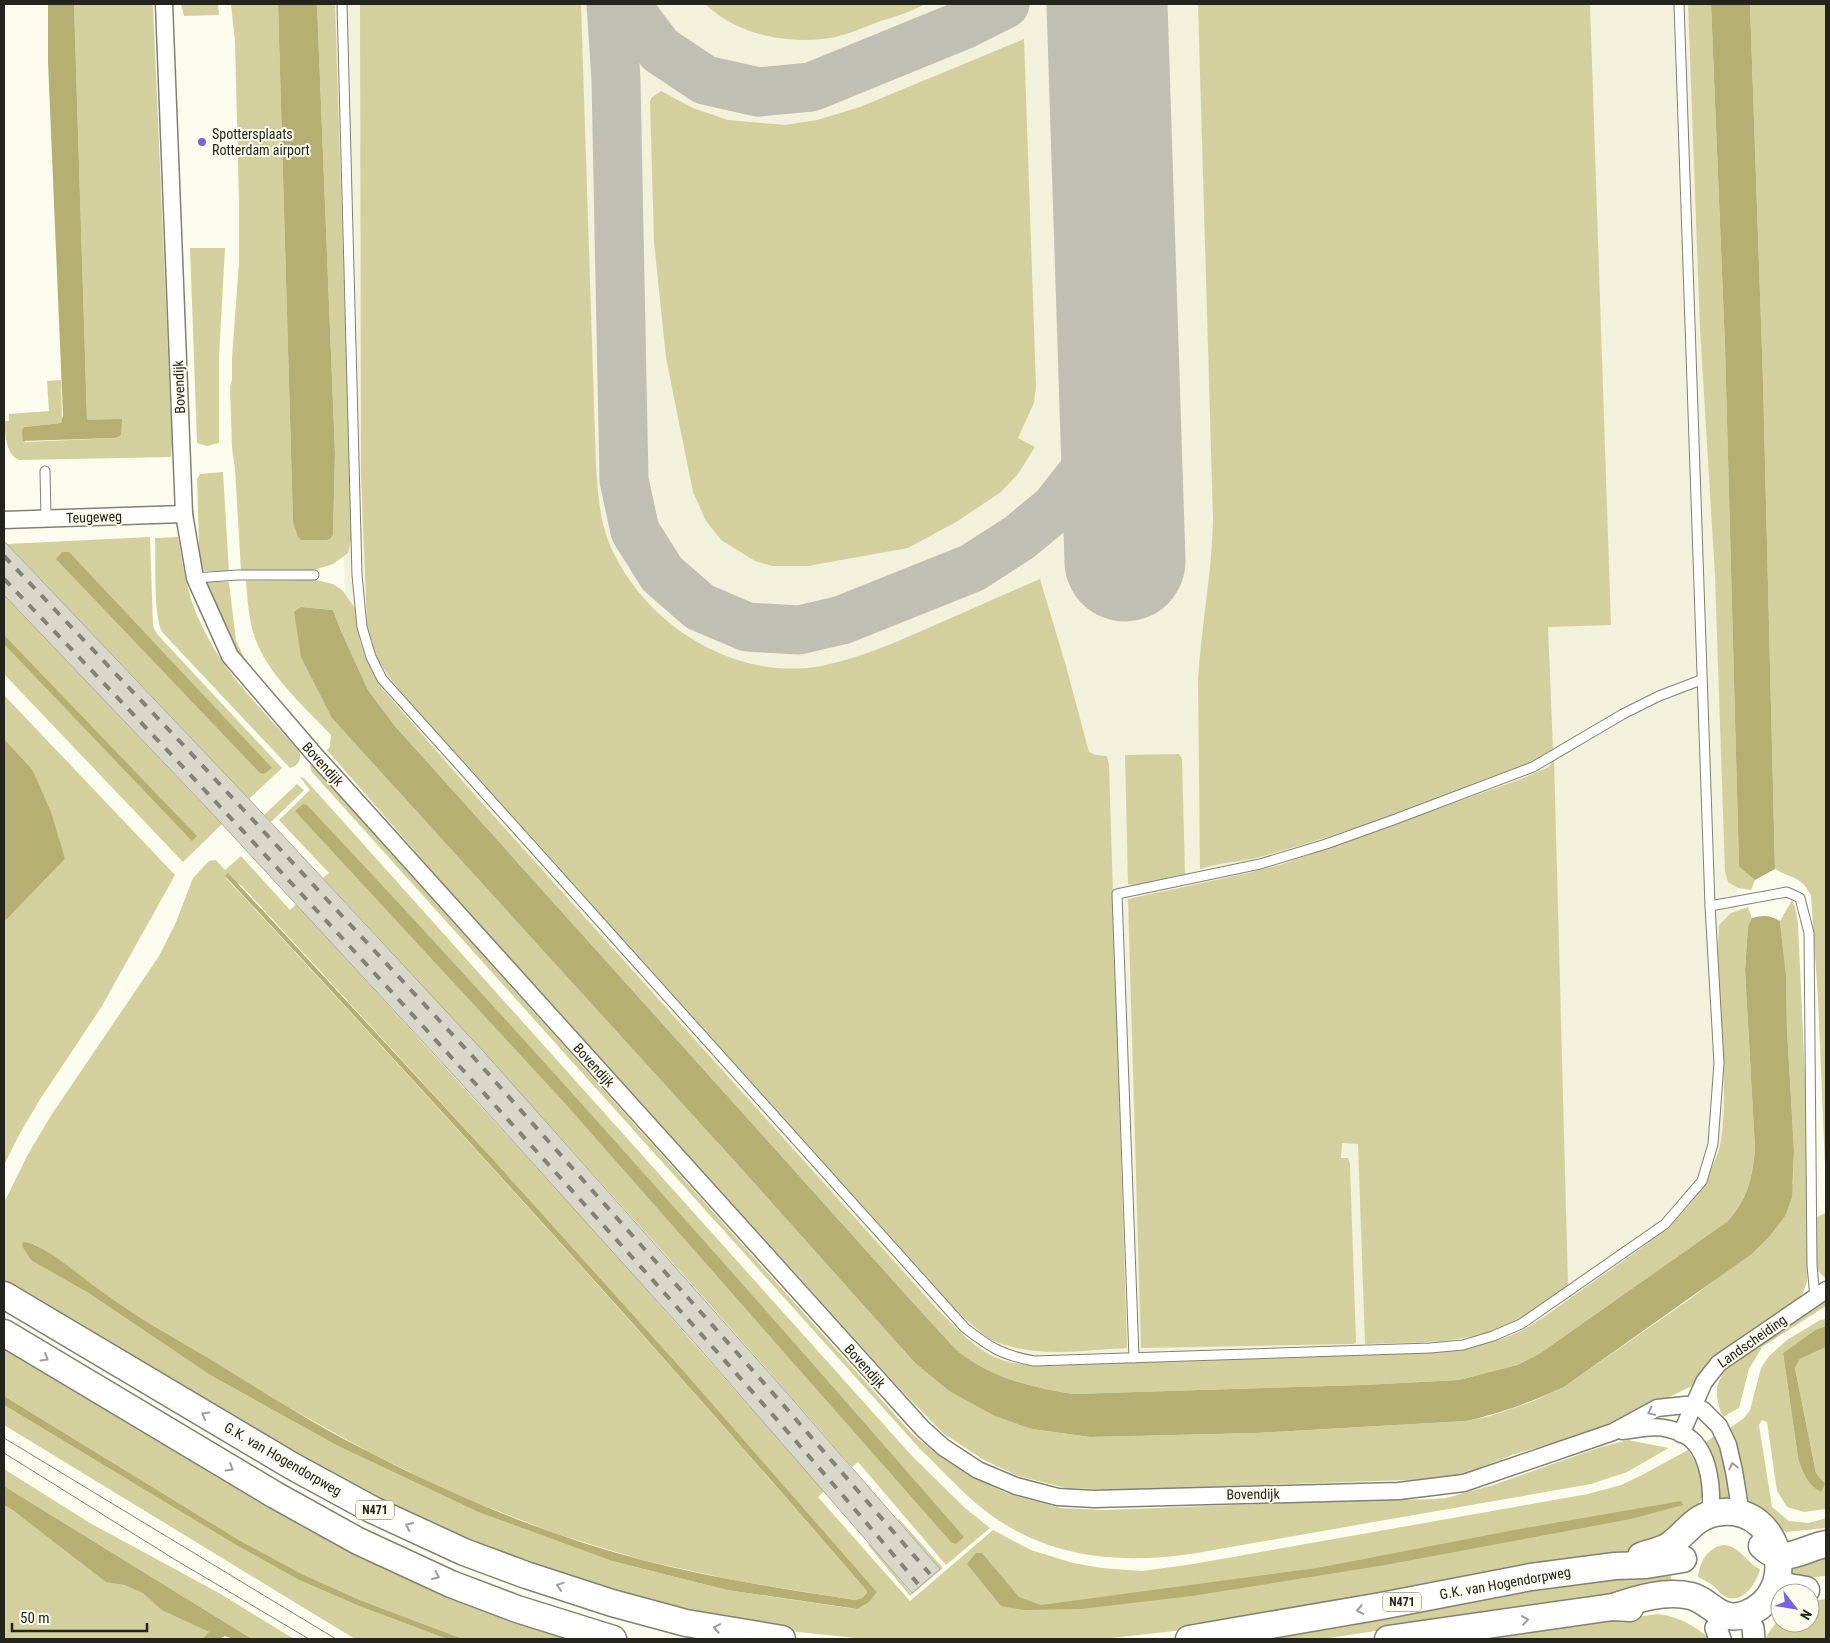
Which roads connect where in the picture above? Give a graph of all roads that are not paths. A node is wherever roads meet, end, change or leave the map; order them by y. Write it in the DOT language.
graph roads {
  1 [pos="164,4"];
  2 [pos="342,4"];
  3 [pos="1679,4"];
  4 [pos="45,471"];
  5 [pos="184,514"];
  6 [pos="46,519"];
  7 [pos="4,520"];
  8 [pos="314,575"];
  9 [pos="195,578"];
  10 [pos="1701,680"];
  11 [pos="1710,906"];
  12 [pos="1820,1294"];
  13 [pos="4,1295"];
  14 [pos="4,1333"];
  15 [pos="1134,1358"];
  16 [pos="1693,1405"];
  17 [pos="1613,1432"];
  18 [pos="1682,1434"];
  19 [pos="1741,1514"];
  20 [pos="1710,1522"];
  21 [pos="1821,1545"];
  22 [pos="1775,1548"];
  23 [pos="1677,1551"];
  24 [pos="1777,1583"];
  25 [pos="1684,1600"];
  26 [pos="1770,1604"];
  27 [pos="1738,1631"];
  28 [pos="613,1639"];
  29 [pos="782,1639"];
  30 [pos="1189,1639"];
  31 [pos="1388,1639"];
  1 -- 5 [label="street, Bovendijk"];
  2 -- 15 [label="lane"];
  3 -- 10 [label="lane"];
  4 -- 6 [label="lane"];
  5 -- 6 [label="street, Teugeweg"];
  5 -- 9 [label="street, Bovendijk"];
  6 -- 7 [label="street, Teugeweg"];
  8 -- 9 [label="lane"];
  9 -- 17 [label="street, Bovendijk"];
  10 -- 11 [label="lane"];
  10 -- 15 [label="lane"];
  11 -- 12 [label="lane"];
  11 -- 15 [label="lane"];
  12 -- 16 [label="street, Landscheiding"];
  29 -- 13 [label="main road, G.K. van Hogendorpweg / N471, one-way"];
  14 -- 28 [label="main road, N471, one-way"];
  16 -- 17 [label="street, Bovendijk, one-way"];
  16 -- 18 [label="street, Landscheiding"];
  19 -- 16 [label="street, one-way"];
  17 -- 18 [label="street, Bovendijk"];
  18 -- 20 [label="street"];
  19 -- 20 [label="main road, N471"];
  19 -- 22 [label="main road, N471"];
  20 -- 22 [label="main road, N471"];
  20 -- 23 [label="main road, N471"];
  21 -- 22 [label="main road"];
  22 -- 24 [label="main road"];
  23 -- 25 [label="main road"];
  23 -- 30 [label="main road, G.K. van Hogendorpweg / N471, one-way"];
  25 -- 27 [label="main road"];
  31 -- 25 [label="main road, one-way"];
  26 -- 27 [label="main road"];
}
